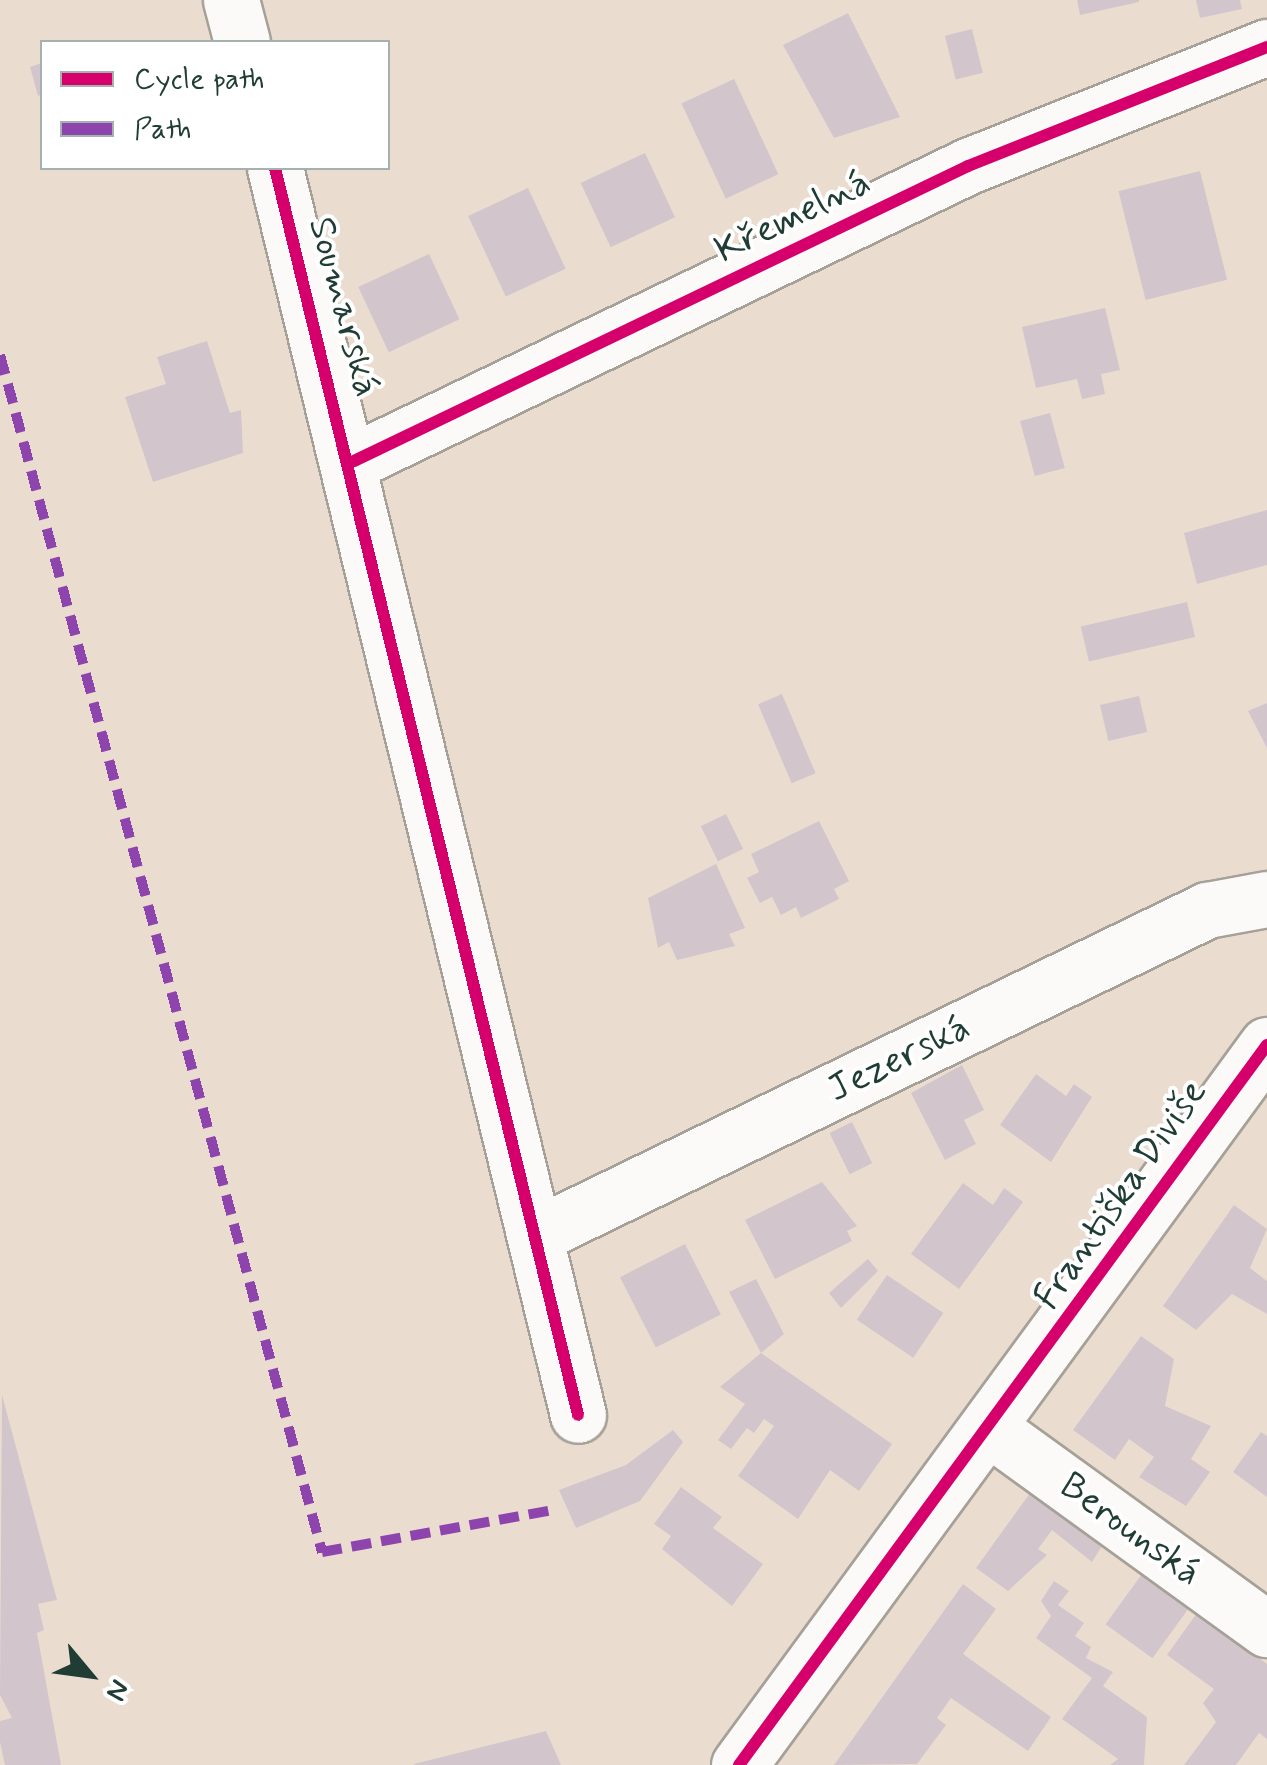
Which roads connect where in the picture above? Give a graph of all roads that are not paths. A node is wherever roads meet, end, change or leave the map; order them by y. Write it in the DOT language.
graph roads {
  1 [pos="231,0"];
  2 [pos="241,40"];
  3 [pos="1267,46"];
  4 [pos="277,170"];
  5 [pos="354,462"];
  6 [pos="1267,899"];
  7 [pos="1267,1045"];
  8 [pos="536,1235"];
  9 [pos="578,1416"];
  10 [pos="993,1431"];
  11 [pos="1267,1628"];
  12 [pos="740,1765"];
  1 -- 2 [label="street"];
  3 -- 5 [label="street, Křemelná"];
  4 -- 5 [label="street, Soumarská"];
  5 -- 8 [label="street, Soumarská"];
  6 -- 8 [label="street, Jezerská"];
  7 -- 10 [label="street, Františka Diviše"];
  8 -- 9 [label="street, Soumarská"];
  10 -- 11 [label="street, Berounská"];
  10 -- 12 [label="street, Františka Diviše"];
}
